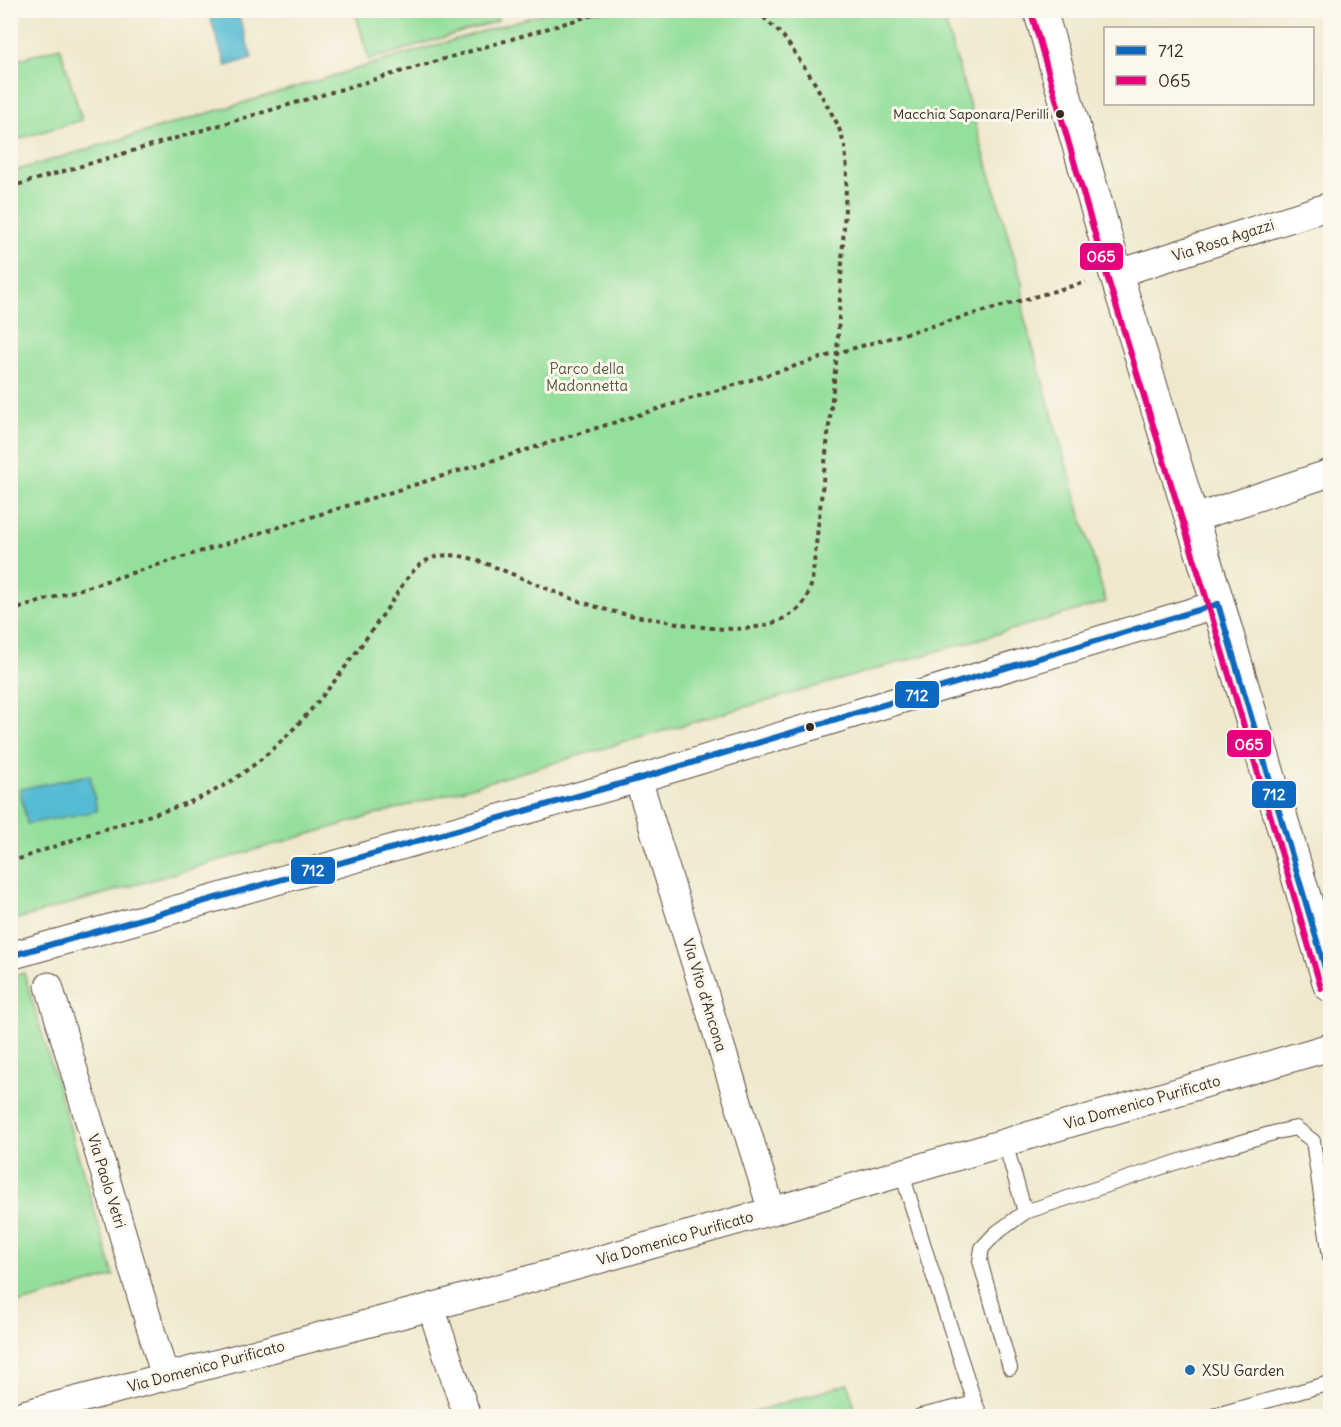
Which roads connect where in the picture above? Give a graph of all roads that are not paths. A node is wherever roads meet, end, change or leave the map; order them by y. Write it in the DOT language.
graph roads {
  1 [pos="1040,10"];
  2 [pos="1330,206"];
  3 [pos="1116,274"];
  4 [pos="1330,473"];
  5 [pos="1191,519"];
  6 [pos="1218,604"];
  7 [pos="639,778"];
  8 [pos="10,956"];
  9 [pos="1330,985"];
  10 [pos="49,986"];
  11 [pos="1330,1047"];
  12 [pos="1005,1143"];
  13 [pos="902,1173"];
  14 [pos="772,1211"];
  15 [pos="1025,1212"];
  16 [pos="1330,1257"];
  17 [pos="431,1307"];
  18 [pos="1010,1368"];
  19 [pos="165,1377"];
  20 [pos="1330,1383"];
  21 [pos="975,1403"];
  22 [pos="16,1416"];
  23 [pos="467,1416"];
  24 [pos="920,1416"];
  25 [pos="981,1416"];
  26 [pos="1213,1416"];
  1 -- 3 [label="street"];
  2 -- 3 [label="street, Via Rosa Agazzi"];
  3 -- 5 [label="street"];
  4 -- 5 [label="street"];
  5 -- 6 [label="street"];
  6 -- 7 [label="street"];
  6 -- 9 [label="street"];
  7 -- 8 [label="street"];
  7 -- 14 [label="street, Via Vito d'Ancona"];
  10 -- 19 [label="street, Via Paolo Vetri"];
  11 -- 12 [label="street, Via Domenico Purificato"];
  12 -- 13 [label="street, Via Domenico Purificato"];
  12 -- 15 [label="lane"];
  13 -- 14 [label="street, Via Domenico Purificato"];
  13 -- 21 [label="lane"];
  14 -- 17 [label="street, Via Domenico Purificato"];
  15 -- 16 [label="lane"];
  15 -- 18 [label="lane"];
  17 -- 19 [label="street, Via Domenico Purificato"];
  17 -- 23 [label="street"];
  19 -- 22 [label="street, Via Domenico Purificato"];
  20 -- 26 [label="lane"];
  21 -- 24 [label="lane"];
  21 -- 25 [label="lane"];
}
